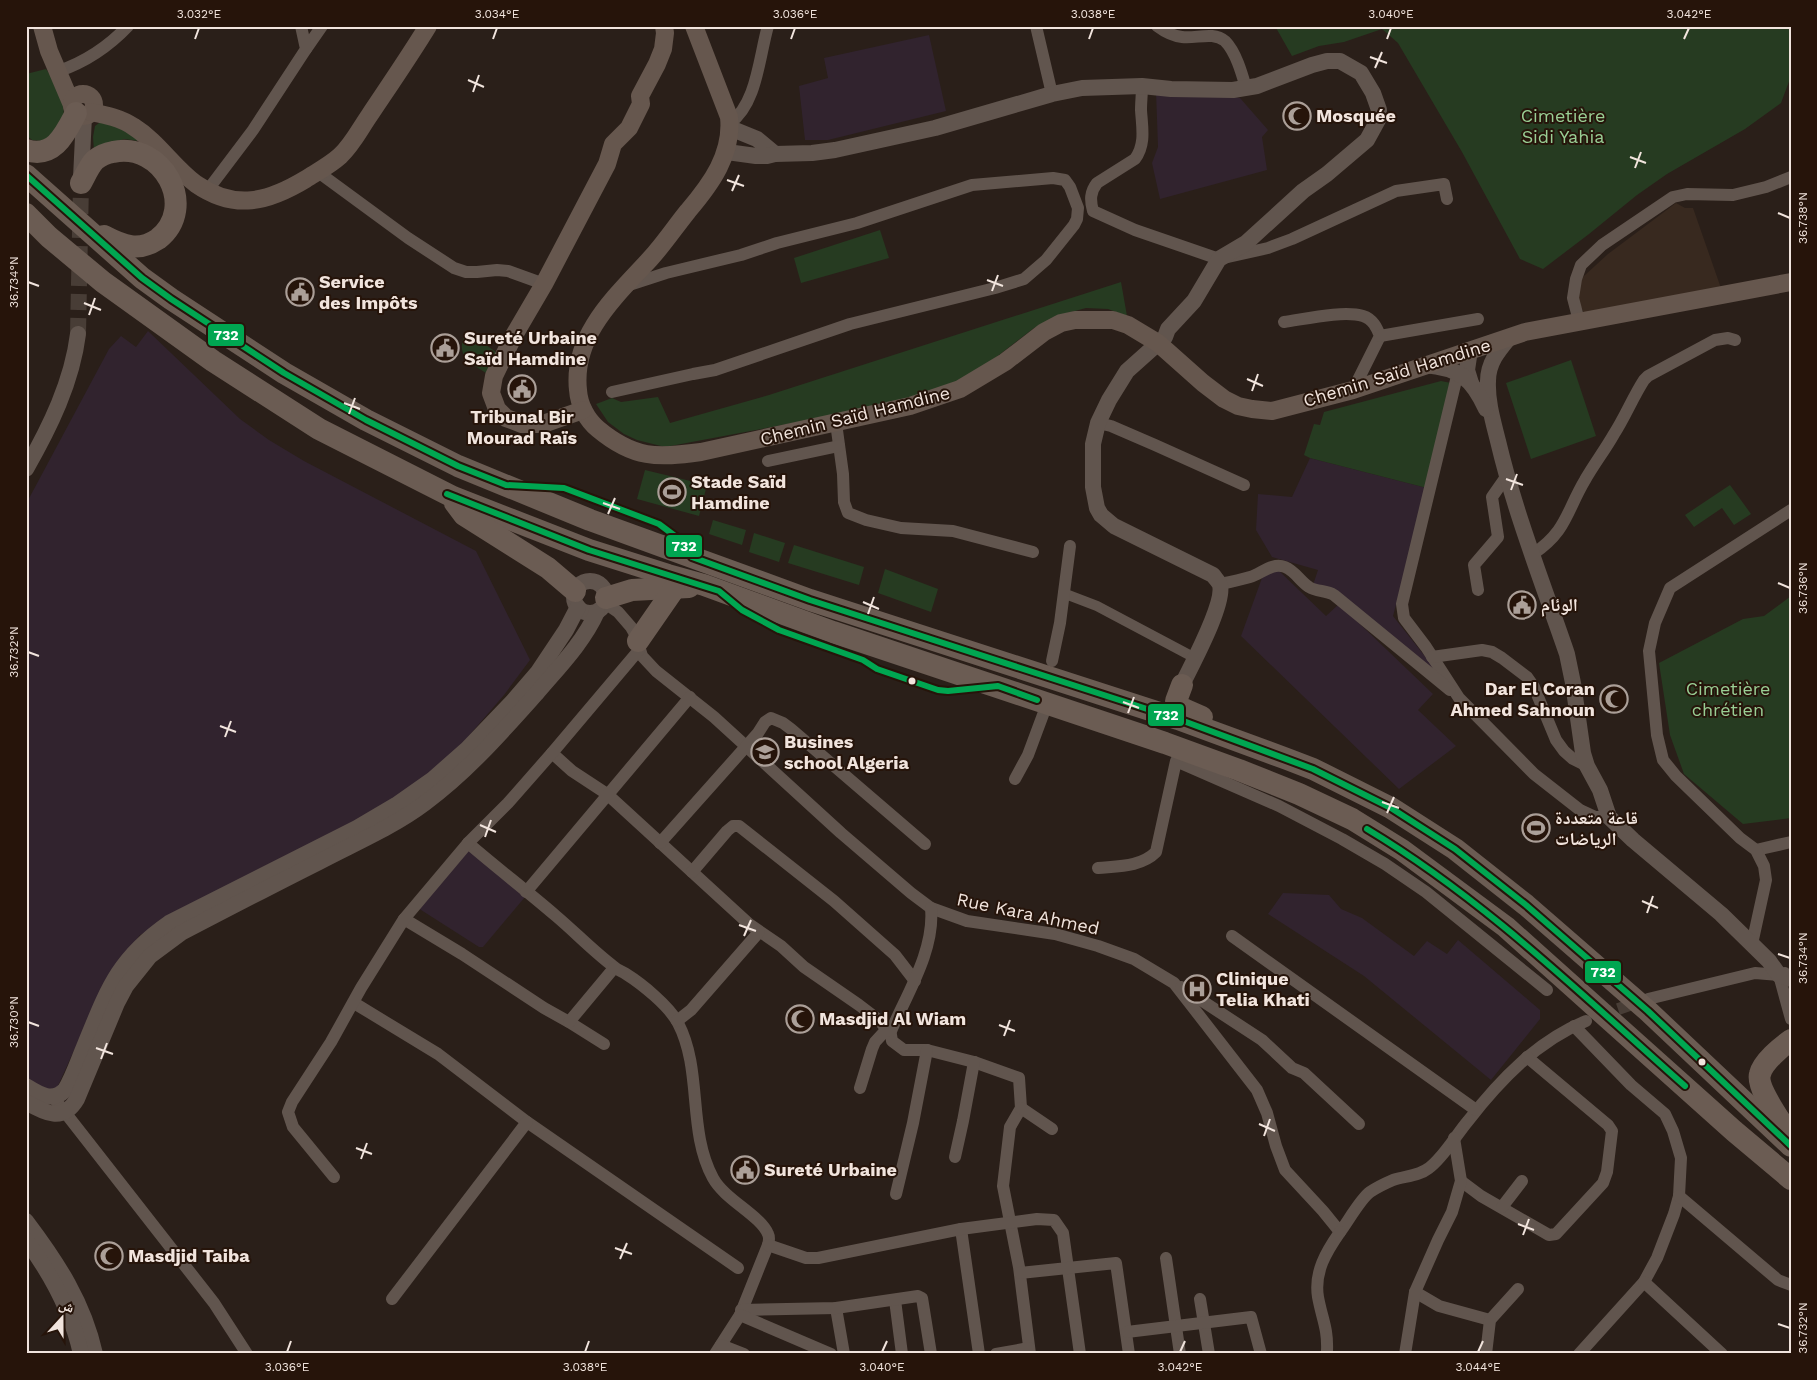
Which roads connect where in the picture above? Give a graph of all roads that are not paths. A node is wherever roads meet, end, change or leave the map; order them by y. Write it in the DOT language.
graph roads {
  1 [pos="42,26"];
  2 [pos="128,26"];
  3 [pos="301,26"];
  4 [pos="322,26"];
  5 [pos="428,26"];
  6 [pos="664,26"];
  7 [pos="694,26"];
  8 [pos="768,26"];
  9 [pos="1036,26"];
  10 [pos="1157,26"];
  11 [pos="306,49"];
  12 [pos="59,71"];
  13 [pos="1142,86"];
  14 [pos="1246,88"];
  15 [pos="1052,94"];
  16 [pos="83,107"];
  17 [pos="730,126"];
  18 [pos="26,150"];
  19 [pos="727,152"];
  20 [pos="775,154"];
  21 [pos="318,172"];
  22 [pos="26,175"];
  23 [pos="1791,177"];
  24 [pos="81,183"];
  25 [pos="207,191"];
  26 [pos="1447,199"];
  27 [pos="26,214"];
  28 [pos="84,227"];
  29 [pos="1219,259"];
  30 [pos="1791,282"];
  31 [pos="544,284"];
  32 [pos="624,286"];
  33 [pos="1478,319"];
  34 [pos="1579,321"];
  35 [pos="1284,322"];
  36 [pos="78,334"];
  37 [pos="1380,336"];
  38 [pos="1508,338"];
  39 [pos="1735,340"];
  40 [pos="1158,343"];
  41 [pos="1470,350"];
  42 [pos="1425,365"];
  43 [pos="1458,372"];
  44 [pos="1488,380"];
  45 [pos="1471,383"];
  46 [pos="1353,390"];
  47 [pos="612,392"];
  48 [pos="583,410"];
  49 [pos="836,423"];
  50 [pos="1098,423"];
  51 [pos="1494,427"];
  52 [pos="838,446"];
  53 [pos="768,461"];
  54 [pos="26,469"];
  55 [pos="1506,477"];
  56 [pos="1244,485"];
  57 [pos="453,497"];
  58 [pos="1791,510"];
  59 [pos="1070,546"];
  60 [pos="1033,552"];
  61 [pos="1533,554"];
  62 [pos="1220,584"];
  63 [pos="704,585"];
  64 [pos="674,589"];
  65 [pos="1478,590"];
  66 [pos="1063,593"];
  67 [pos="576,599"];
  68 [pos="602,606"];
  69 [pos="639,645"];
  70 [pos="1432,657"];
  71 [pos="1195,658"];
  72 [pos="1050,669"];
  73 [pos="1182,685"];
  74 [pos="690,697"];
  75 [pos="1460,698"];
  76 [pos="1051,705"];
  77 [pos="745,746"];
  78 [pos="552,753"];
  79 [pos="1287,759"];
  80 [pos="1176,761"];
  81 [pos="1587,766"];
  82 [pos="1015,779"];
  83 [pos="607,794"];
  84 [pos="1609,817"];
  85 [pos="1791,842"];
  86 [pos="468,843"];
  87 [pos="660,843"];
  88 [pos="925,844"];
  89 [pos="1756,850"];
  90 [pos="1098,868"];
  91 [pos="692,872"];
  92 [pos="1448,883"];
  93 [pos="526,892"];
  94 [pos="1426,892"];
  95 [pos="931,908"];
  96 [pos="404,919"];
  97 [pos="760,932"];
  98 [pos="1232,936"];
  99 [pos="1752,944"];
  100 [pos="614,968"];
  101 [pos="1787,975"];
  102 [pos="915,980"];
  103 [pos="1174,983"];
  104 [pos="1547,990"];
  105 [pos="1648,999"];
  106 [pos="354,1003"];
  107 [pos="1791,1019"];
  108 [pos="677,1021"];
  109 [pos="569,1022"];
  110 [pos="1613,1022"];
  111 [pos="886,1030"];
  112 [pos="1791,1040"];
  113 [pos="604,1044"];
  114 [pos="927,1050"];
  115 [pos="1527,1057"];
  116 [pos="974,1062"];
  117 [pos="26,1086"];
  118 [pos="860,1088"];
  119 [pos="53,1097"];
  120 [pos="26,1102"];
  121 [pos="1021,1108"];
  122 [pos="1476,1110"];
  123 [pos="64,1112"];
  124 [pos="527,1122"];
  125 [pos="1359,1124"];
  126 [pos="1052,1129"];
  127 [pos="1454,1138"];
  128 [pos="1791,1139"];
  129 [pos="1791,1146"];
  130 [pos="955,1156"];
  131 [pos="334,1177"];
  132 [pos="1791,1178"];
  133 [pos="1462,1181"];
  134 [pos="1522,1181"];
  135 [pos="896,1194"];
  136 [pos="1791,1195"];
  137 [pos="1679,1196"];
  138 [pos="1502,1206"];
  139 [pos="26,1221"];
  140 [pos="1010,1222"];
  141 [pos="961,1229"];
  142 [pos="1340,1232"];
  143 [pos="26,1240"];
  144 [pos="768,1244"];
  145 [pos="1166,1258"];
  146 [pos="738,1268"];
  147 [pos="1067,1268"];
  148 [pos="1020,1273"];
  149 [pos="1644,1282"];
  150 [pos="1791,1285"];
  151 [pos="1518,1289"];
  152 [pos="1415,1292"];
  153 [pos="392,1299"];
  154 [pos="1200,1299"];
  155 [pos="895,1300"];
  156 [pos="836,1308"];
  157 [pos="741,1312"];
  158 [pos="1490,1320"];
  159 [pos="1204,1322"];
  160 [pos="1176,1326"];
  161 [pos="1127,1332"];
  162 [pos="718,1349"];
  163 [pos="1029,1351"];
  164 [pos="1328,1351"];
  165 [pos="1580,1353"];
  166 [pos="81,1354"];
  167 [pos="96,1354"];
  168 [pos="247,1354"];
  169 [pos="744,1354"];
  170 [pos="832,1354"];
  171 [pos="844,1354"];
  172 [pos="902,1354"];
  173 [pos="931,1354"];
  174 [pos="979,1354"];
  175 [pos="996,1354"];
  176 [pos="1080,1354"];
  177 [pos="1129,1354"];
  178 [pos="1180,1354"];
  179 [pos="1209,1354"];
  180 [pos="1261,1354"];
  181 [pos="1406,1354"];
  182 [pos="1486,1354"];
  183 [pos="1722,1354"];
  1 -- 12 [label="main road"];
  2 -- 12 [label="street"];
  3 -- 11 [label="street"];
  4 -- 11 [label="street"];
  5 -- 21 [label="main road"];
  6 -- 31 [label="main road"];
  7 -- 17 [label="main road, Chemin Saïd Hamdine"];
  8 -- 17 [label="street"];
  9 -- 15 [label="street"];
  10 -- 14 [label="street"];
  11 -- 25 [label="street"];
  12 -- 16 [label="main road"];
  13 -- 14 [label="street"];
  13 -- 15 [label="street"];
  13 -- 29 [label="street"];
  14 -- 29 [label="street"];
  15 -- 20 [label="street"];
  16 -- 18 [label="highway"];
  16 -- 24 [label="street"];
  16 -- 25 [label="main road"];
  17 -- 19 [label="main road, Chemin Saïd Hamdine"];
  17 -- 20 [label="street"];
  19 -- 20 [label="street"];
  19 -- 32 [label="main road, Chemin Saïd Hamdine"];
  21 -- 25 [label="main road"];
  21 -- 31 [label="street"];
  22 -- 28 [label="highway"];
  23 -- 34 [label="street"];
  24 -- 28 [label="highway"];
  26 -- 29 [label="street"];
  27 -- 57 [label="highway"];
  28 -- 72 [label="highway"];
  29 -- 40 [label="street"];
  30 -- 34 [label="main road, Chemin Saïd Hamdine"];
  31 -- 48 [label="main road"];
  32 -- 47 [label="street"];
  32 -- 48 [label="main road, Chemin Saïd Hamdine"];
  33 -- 37 [label="street"];
  34 -- 38 [label="main road, Chemin Saïd Hamdine"];
  35 -- 37 [label="street"];
  36 -- 54 [label="street"];
  37 -- 46 [label="street"];
  38 -- 41 [label="main road, Chemin Saïd Hamdine"];
  38 -- 44 [label="street"];
  39 -- 61 [label="street"];
  40 -- 46 [label="main road, Chemin Saïd Hamdine"];
  40 -- 49 [label="main road, Chemin Saïd Hamdine"];
  40 -- 50 [label="street"];
  41 -- 42 [label="main road, Chemin Saïd Hamdine"];
  41 -- 44 [label="street"];
  41 -- 45 [label="street"];
  42 -- 43 [label="street"];
  42 -- 46 [label="main road, Chemin Saïd Hamdine"];
  43 -- 45 [label="street"];
  43 -- 70 [label="street"];
  44 -- 51 [label="street"];
  45 -- 51 [label="street"];
  48 -- 49 [label="main road, Chemin Saïd Hamdine"];
  49 -- 52 [label="street"];
  50 -- 56 [label="street"];
  50 -- 62 [label="street"];
  51 -- 55 [label="street"];
  52 -- 53 [label="street"];
  52 -- 60 [label="street"];
  55 -- 61 [label="street"];
  55 -- 65 [label="street"];
  57 -- 63 [label="highway"];
  57 -- 67 [label="highway"];
  58 -- 89 [label="street"];
  59 -- 66 [label="street"];
  61 -- 81 [label="street"];
  62 -- 71 [label="street"];
  62 -- 75 [label="street"];
  63 -- 64 [label="highway"];
  63 -- 76 [label="highway"];
  64 -- 68 [label="highway"];
  64 -- 69 [label="highway"];
  66 -- 71 [label="street"];
  66 -- 72 [label="street"];
  67 -- 68 [label="street"];
  67 -- 68 [label="street"];
  67 -- 119 [label="street"];
  68 -- 69 [label="street, Rue Kara Ahmed"];
  68 -- 123 [label="street"];
  69 -- 74 [label="street, Rue Kara Ahmed"];
  69 -- 78 [label="street"];
  70 -- 75 [label="street"];
  70 -- 81 [label="street"];
  71 -- 73 [label="street"];
  72 -- 79 [label="highway"];
  73 -- 79 [label="highway"];
  74 -- 77 [label="street, Rue Kara Ahmed"];
  74 -- 83 [label="street"];
  75 -- 84 [label="street"];
  76 -- 80 [label="highway"];
  76 -- 82 [label="street"];
  76 -- 92 [label="highway"];
  77 -- 87 [label="street"];
  77 -- 88 [label="street"];
  77 -- 95 [label="street, Rue Kara Ahmed"];
  78 -- 83 [label="street"];
  78 -- 86 [label="street"];
  79 -- 129 [label="highway"];
  80 -- 90 [label="street"];
  80 -- 94 [label="street"];
  81 -- 84 [label="street"];
  83 -- 87 [label="street"];
  83 -- 93 [label="street"];
  84 -- 99 [label="street"];
  85 -- 89 [label="street"];
  86 -- 93 [label="street"];
  86 -- 96 [label="street"];
  87 -- 91 [label="street"];
  89 -- 99 [label="street"];
  91 -- 97 [label="street"];
  91 -- 102 [label="street"];
  92 -- 94 [label="highway"];
  92 -- 110 [label="highway"];
  93 -- 100 [label="street"];
  94 -- 104 [label="street"];
  95 -- 102 [label="street"];
  95 -- 103 [label="street, Rue Kara Ahmed"];
  96 -- 106 [label="street"];
  96 -- 109 [label="street"];
  97 -- 108 [label="street"];
  97 -- 111 [label="street"];
  98 -- 122 [label="street"];
  99 -- 101 [label="street"];
  100 -- 108 [label="street"];
  100 -- 109 [label="street"];
  101 -- 105 [label="street"];
  101 -- 107 [label="street"];
  102 -- 111 [label="street"];
  103 -- 125 [label="street"];
  103 -- 142 [label="street, Rue Kara Ahmed"];
  106 -- 124 [label="street"];
  106 -- 131 [label="street"];
  108 -- 144 [label="street"];
  109 -- 113 [label="street"];
  110 -- 132 [label="highway"];
  110 -- 136 [label="highway"];
  111 -- 114 [label="street"];
  111 -- 118 [label="street"];
  112 -- 128 [label="highway"];
  114 -- 116 [label="street"];
  114 -- 135 [label="street"];
  115 -- 122 [label="street"];
  115 -- 137 [label="street"];
  115 -- 138 [label="street"];
  116 -- 121 [label="street"];
  116 -- 130 [label="street"];
  117 -- 119 [label="street"];
  119 -- 123 [label="street"];
  120 -- 123 [label="street"];
  121 -- 126 [label="street"];
  121 -- 140 [label="street"];
  122 -- 127 [label="street"];
  123 -- 168 [label="street"];
  124 -- 146 [label="street"];
  124 -- 153 [label="street"];
  127 -- 133 [label="street"];
  127 -- 142 [label="street"];
  133 -- 138 [label="street"];
  133 -- 152 [label="street"];
  134 -- 138 [label="street"];
  137 -- 149 [label="street"];
  137 -- 150 [label="street"];
  139 -- 167 [label="street"];
  140 -- 141 [label="street"];
  140 -- 147 [label="street"];
  140 -- 148 [label="street"];
  141 -- 144 [label="street"];
  141 -- 174 [label="street"];
  142 -- 164 [label="street"];
  143 -- 166 [label="street"];
  144 -- 157 [label="street"];
  145 -- 160 [label="street"];
  147 -- 148 [label="street"];
  147 -- 161 [label="street"];
  147 -- 176 [label="street"];
  148 -- 163 [label="street"];
  149 -- 165 [label="street"];
  149 -- 183 [label="street"];
  151 -- 158 [label="street"];
  152 -- 158 [label="street"];
  152 -- 181 [label="street"];
  154 -- 159 [label="street"];
  155 -- 156 [label="street"];
  155 -- 172 [label="street"];
  155 -- 173 [label="street"];
  156 -- 157 [label="street"];
  156 -- 171 [label="street"];
  157 -- 162 [label="street"];
  157 -- 170 [label="street"];
  158 -- 182 [label="street"];
  159 -- 160 [label="street"];
  159 -- 179 [label="street"];
  159 -- 180 [label="street"];
  160 -- 161 [label="street"];
  160 -- 178 [label="street"];
  161 -- 177 [label="street"];
  162 -- 169 [label="street"];
  163 -- 175 [label="street"];
}
